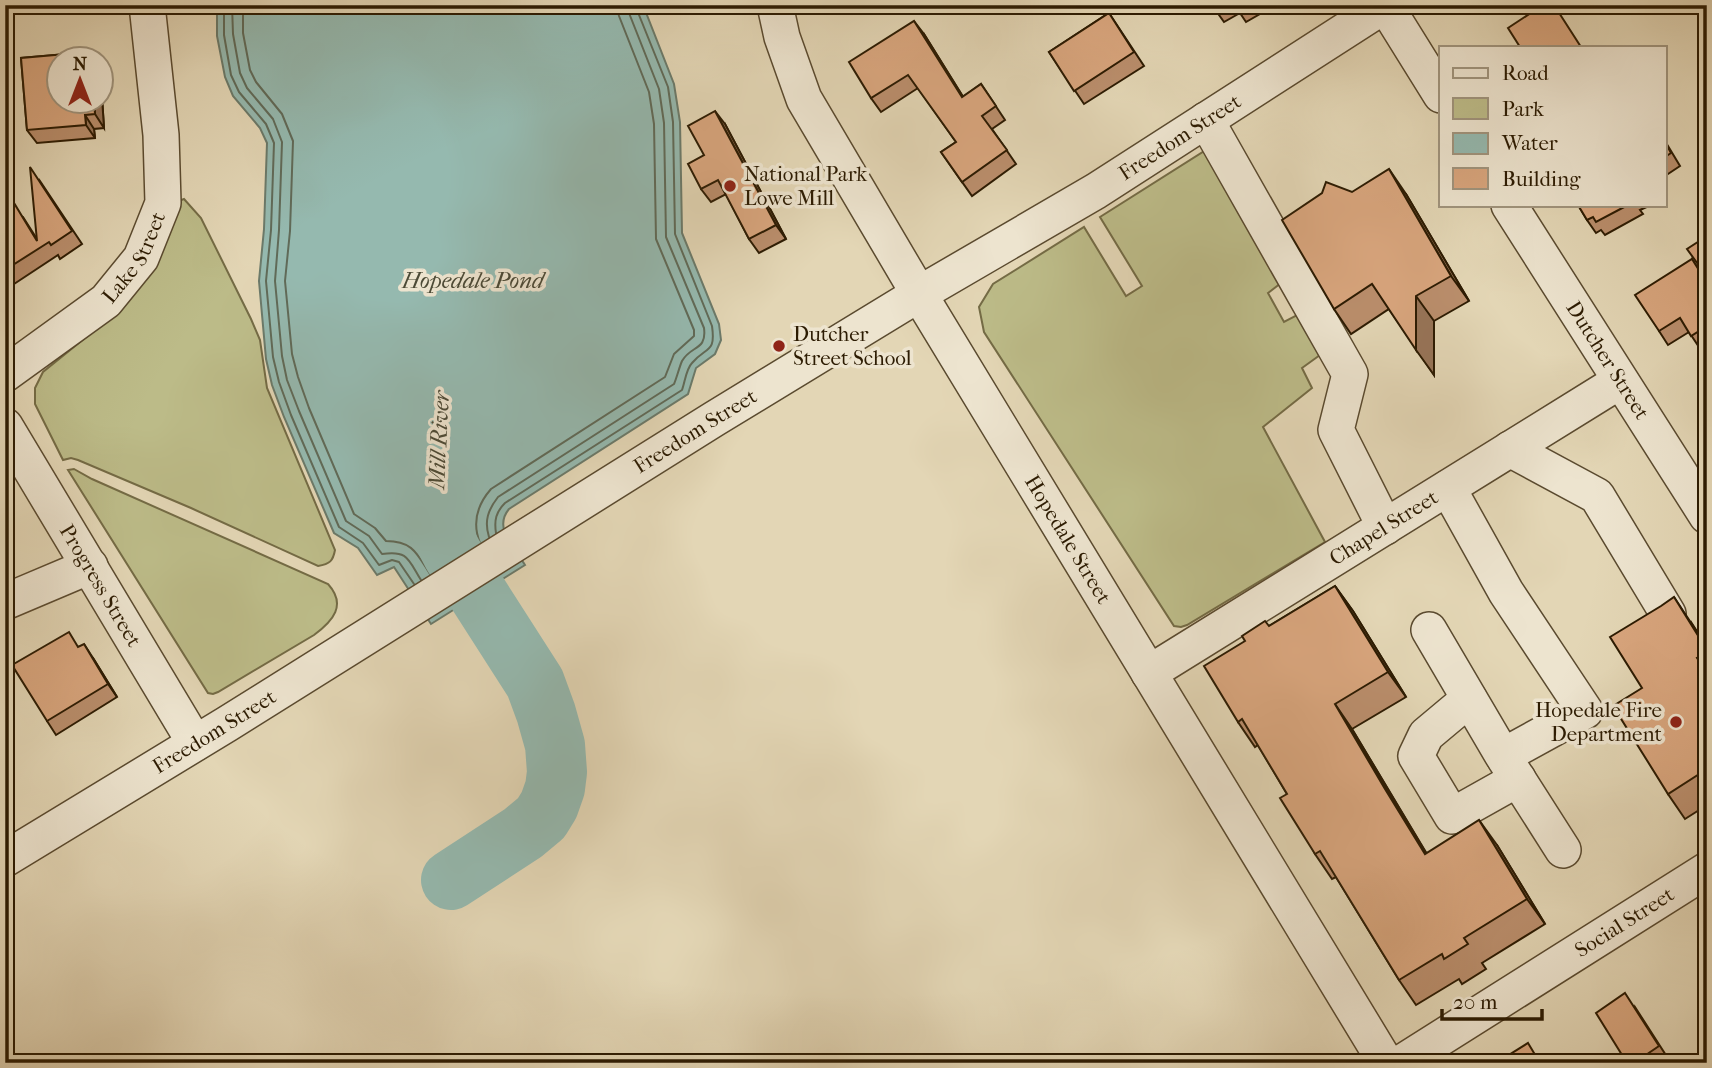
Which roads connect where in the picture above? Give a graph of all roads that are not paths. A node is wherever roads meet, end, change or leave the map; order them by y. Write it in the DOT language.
graph roads {
  1 [pos="147,5"];
  2 [pos="775,5"];
  3 [pos="1385,5"];
  4 [pos="1439,92"];
  5 [pos="1206,120"];
  6 [pos="1510,206"];
  7 [pos="919,295"];
  8 [pos="5,374"];
  9 [pos="1620,381"];
  10 [pos="5,426"];
  11 [pos="1510,449"];
  12 [pos="1448,488"];
  13 [pos="1707,516"];
  14 [pos="1385,527"];
  15 [pos="90,566"];
  16 [pos="5,601"];
  17 [pos="1668,614"];
  18 [pos="1429,631"];
  19 [pos="1149,673"];
  20 [pos="1469,699"];
  21 [pos="195,743"];
  22 [pos="1511,768"];
  23 [pos="1563,850"];
  24 [pos="5,859"];
  25 [pos="1707,870"];
  26 [pos="1386,1063"];
  27 [pos="1401,1063"];
  1 -- 8 [label="street, Lake Street"];
  2 -- 7 [label="street, Hopedale Street"];
  3 -- 4 [label="street"];
  3 -- 5 [label="street, Freedom Street"];
  5 -- 7 [label="street, Freedom Street"];
  5 -- 14 [label="street"];
  6 -- 9 [label="street, Dutcher Street"];
  7 -- 19 [label="street, Hopedale Street"];
  7 -- 21 [label="street, Freedom Street"];
  9 -- 11 [label="street, Chapel Street"];
  9 -- 13 [label="street, Dutcher Street"];
  10 -- 15 [label="street, Progress Street"];
  11 -- 12 [label="street, Chapel Street"];
  11 -- 17 [label="street"];
  12 -- 14 [label="street, Chapel Street"];
  12 -- 22 [label="street"];
  14 -- 19 [label="street, Chapel Street"];
  15 -- 16 [label="street"];
  15 -- 21 [label="street, Progress Street"];
  18 -- 20 [label="street"];
  19 -- 26 [label="street, Hopedale Street"];
  20 -- 22 [label="street"];
  20 -- 22 [label="street"];
  21 -- 24 [label="street, Freedom Street"];
  22 -- 23 [label="street"];
  25 -- 27 [label="street, Social Street"];
}
